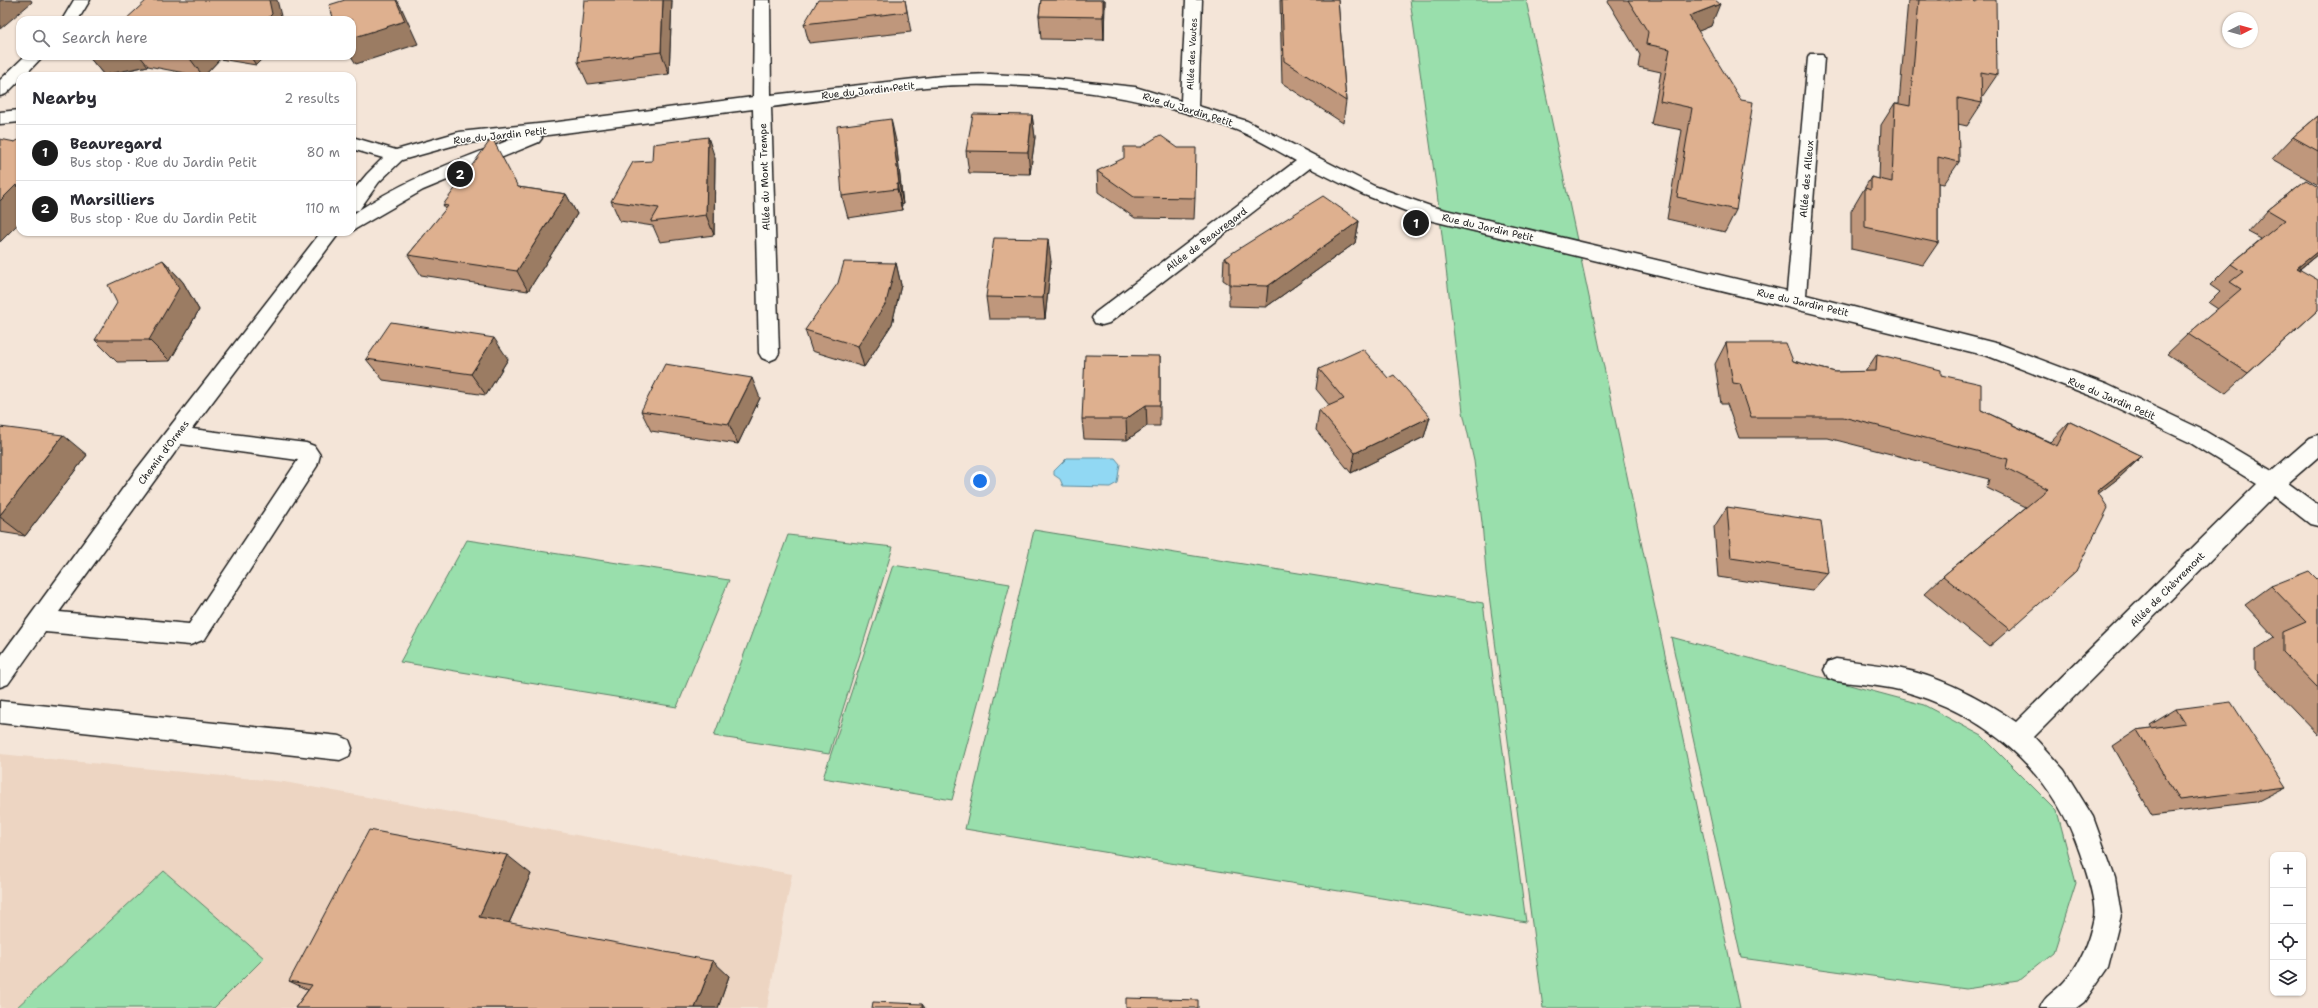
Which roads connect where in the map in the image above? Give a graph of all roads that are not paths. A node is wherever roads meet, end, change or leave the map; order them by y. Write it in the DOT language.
graph roads {
  1 [pos="82,0"];
  2 [pos="762,0"];
  3 [pos="1194,0"];
  4 [pos="72,16"];
  5 [pos="1816,58"];
  6 [pos="29,60"];
  7 [pos="8,73"];
  8 [pos="0,90"];
  9 [pos="762,102"];
  10 [pos="1189,108"];
  11 [pos="16,116"];
  12 [pos="0,118"];
  13 [pos="558,128"];
  14 [pos="356,144"];
  15 [pos="396,156"];
  16 [pos="1310,160"];
  17 [pos="356,200"];
  18 [pos="356,221"];
  19 [pos="328,236"];
  20 [pos="337,236"];
  21 [pos="316,252"];
  22 [pos="1796,300"];
  23 [pos="1102,318"];
  24 [pos="769,353"];
  25 [pos="176,435"];
  26 [pos="2318,444"];
  27 [pos="2273,483"];
  28 [pos="2318,518"];
  29 [pos="40,621"];
  30 [pos="1836,670"];
  31 [pos="0,676"];
  32 [pos="0,712"];
  33 [pos="2018,737"];
  34 [pos="340,748"];
  35 [pos="2054,1008"];
  1 -- 4 [label="street"];
  2 -- 9 [label="street, Allée du Mont Trempe"];
  3 -- 10 [label="street, Allée des Vautes"];
  5 -- 22 [label="street, Allée des Alleux"];
  6 -- 7 [label="street"];
  7 -- 8 [label="street"];
  9 -- 10 [label="street, Rue du Jardin Petit"];
  9 -- 13 [label="street, Rue du Jardin Petit"];
  9 -- 24 [label="street, Allée du Mont Trempe"];
  10 -- 16 [label="street, Rue du Jardin Petit"];
  11 -- 12 [label="street"];
  13 -- 15 [label="street, Rue du Jardin Petit"];
  13 -- 18 [label="street, Rue du Jardin Petit"];
  14 -- 15 [label="street"];
  15 -- 17 [label="street"];
  16 -- 22 [label="street, Rue du Jardin Petit"];
  16 -- 23 [label="street, Allée de Beauregard"];
  19 -- 21 [label="street, Chemin d'Ormes"];
  20 -- 21 [label="street"];
  21 -- 25 [label="street, Chemin d'Ormes"];
  22 -- 27 [label="street, Rue du Jardin Petit"];
  25 -- 29 [label="street, Chemin d'Ormes"];
  25 -- 29 [label="street"];
  26 -- 27 [label="street, Allée de Chèvremont"];
  27 -- 28 [label="street, Rue du Jardin Petit"];
  27 -- 33 [label="street, Allée de Chèvremont"];
  29 -- 31 [label="street, Chemin d'Ormes"];
  30 -- 33 [label="street"];
  32 -- 34 [label="street"];
  33 -- 35 [label="street"];
}
